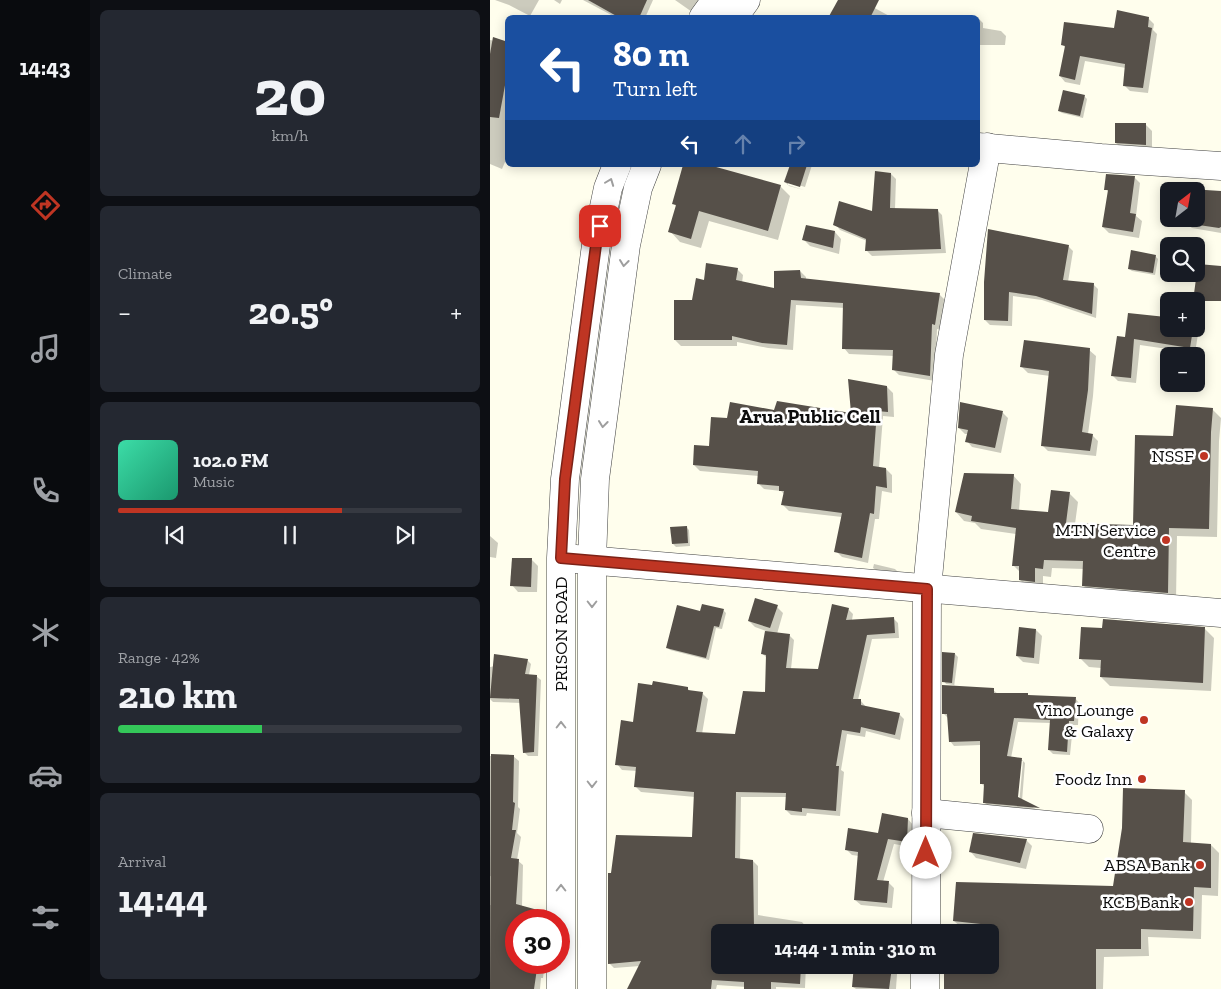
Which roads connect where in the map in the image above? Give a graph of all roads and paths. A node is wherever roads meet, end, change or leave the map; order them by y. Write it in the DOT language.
graph roads {
  1 [pos="716,0"];
  2 [pos="746,0"];
  3 [pos="704,15"];
  4 [pos="735,15"];
  5 [pos="982,147"];
  6 [pos="980,160"];
  7 [pos="1221,166"];
  8 [pos="616,167"];
  9 [pos="646,167"];
  10 [pos="979,167"];
  11 [pos="561,558"];
  12 [pos="592,560"];
  13 [pos="927,589"];
  14 [pos="1221,614"];
  15 [pos="926,813"];
  16 [pos="1089,829"];
  17 [pos="926,924"];
  18 [pos="926,974"];
  19 [pos="561,989"];
  20 [pos="592,989"];
  21 [pos="926,989"];
  1 -- 3 [label="street"];
  2 -- 4 [label="street"];
  5 -- 6 [label="street"];
  5 -- 7 [label="street"];
  11 -- 8 [label="street, PRISON ROAD, one-way"];
  9 -- 12 [label="street, PRISON ROAD, one-way"];
  10 -- 13 [label="street"];
  11 -- 12 [label="street"];
  19 -- 11 [label="street, PRISON ROAD, one-way"];
  12 -- 13 [label="street"];
  12 -- 20 [label="street, PRISON ROAD, one-way"];
  13 -- 14 [label="street"];
  13 -- 15 [label="street"];
  15 -- 16 [label="street"];
  15 -- 17 [label="street"];
  18 -- 21 [label="street"];
}
